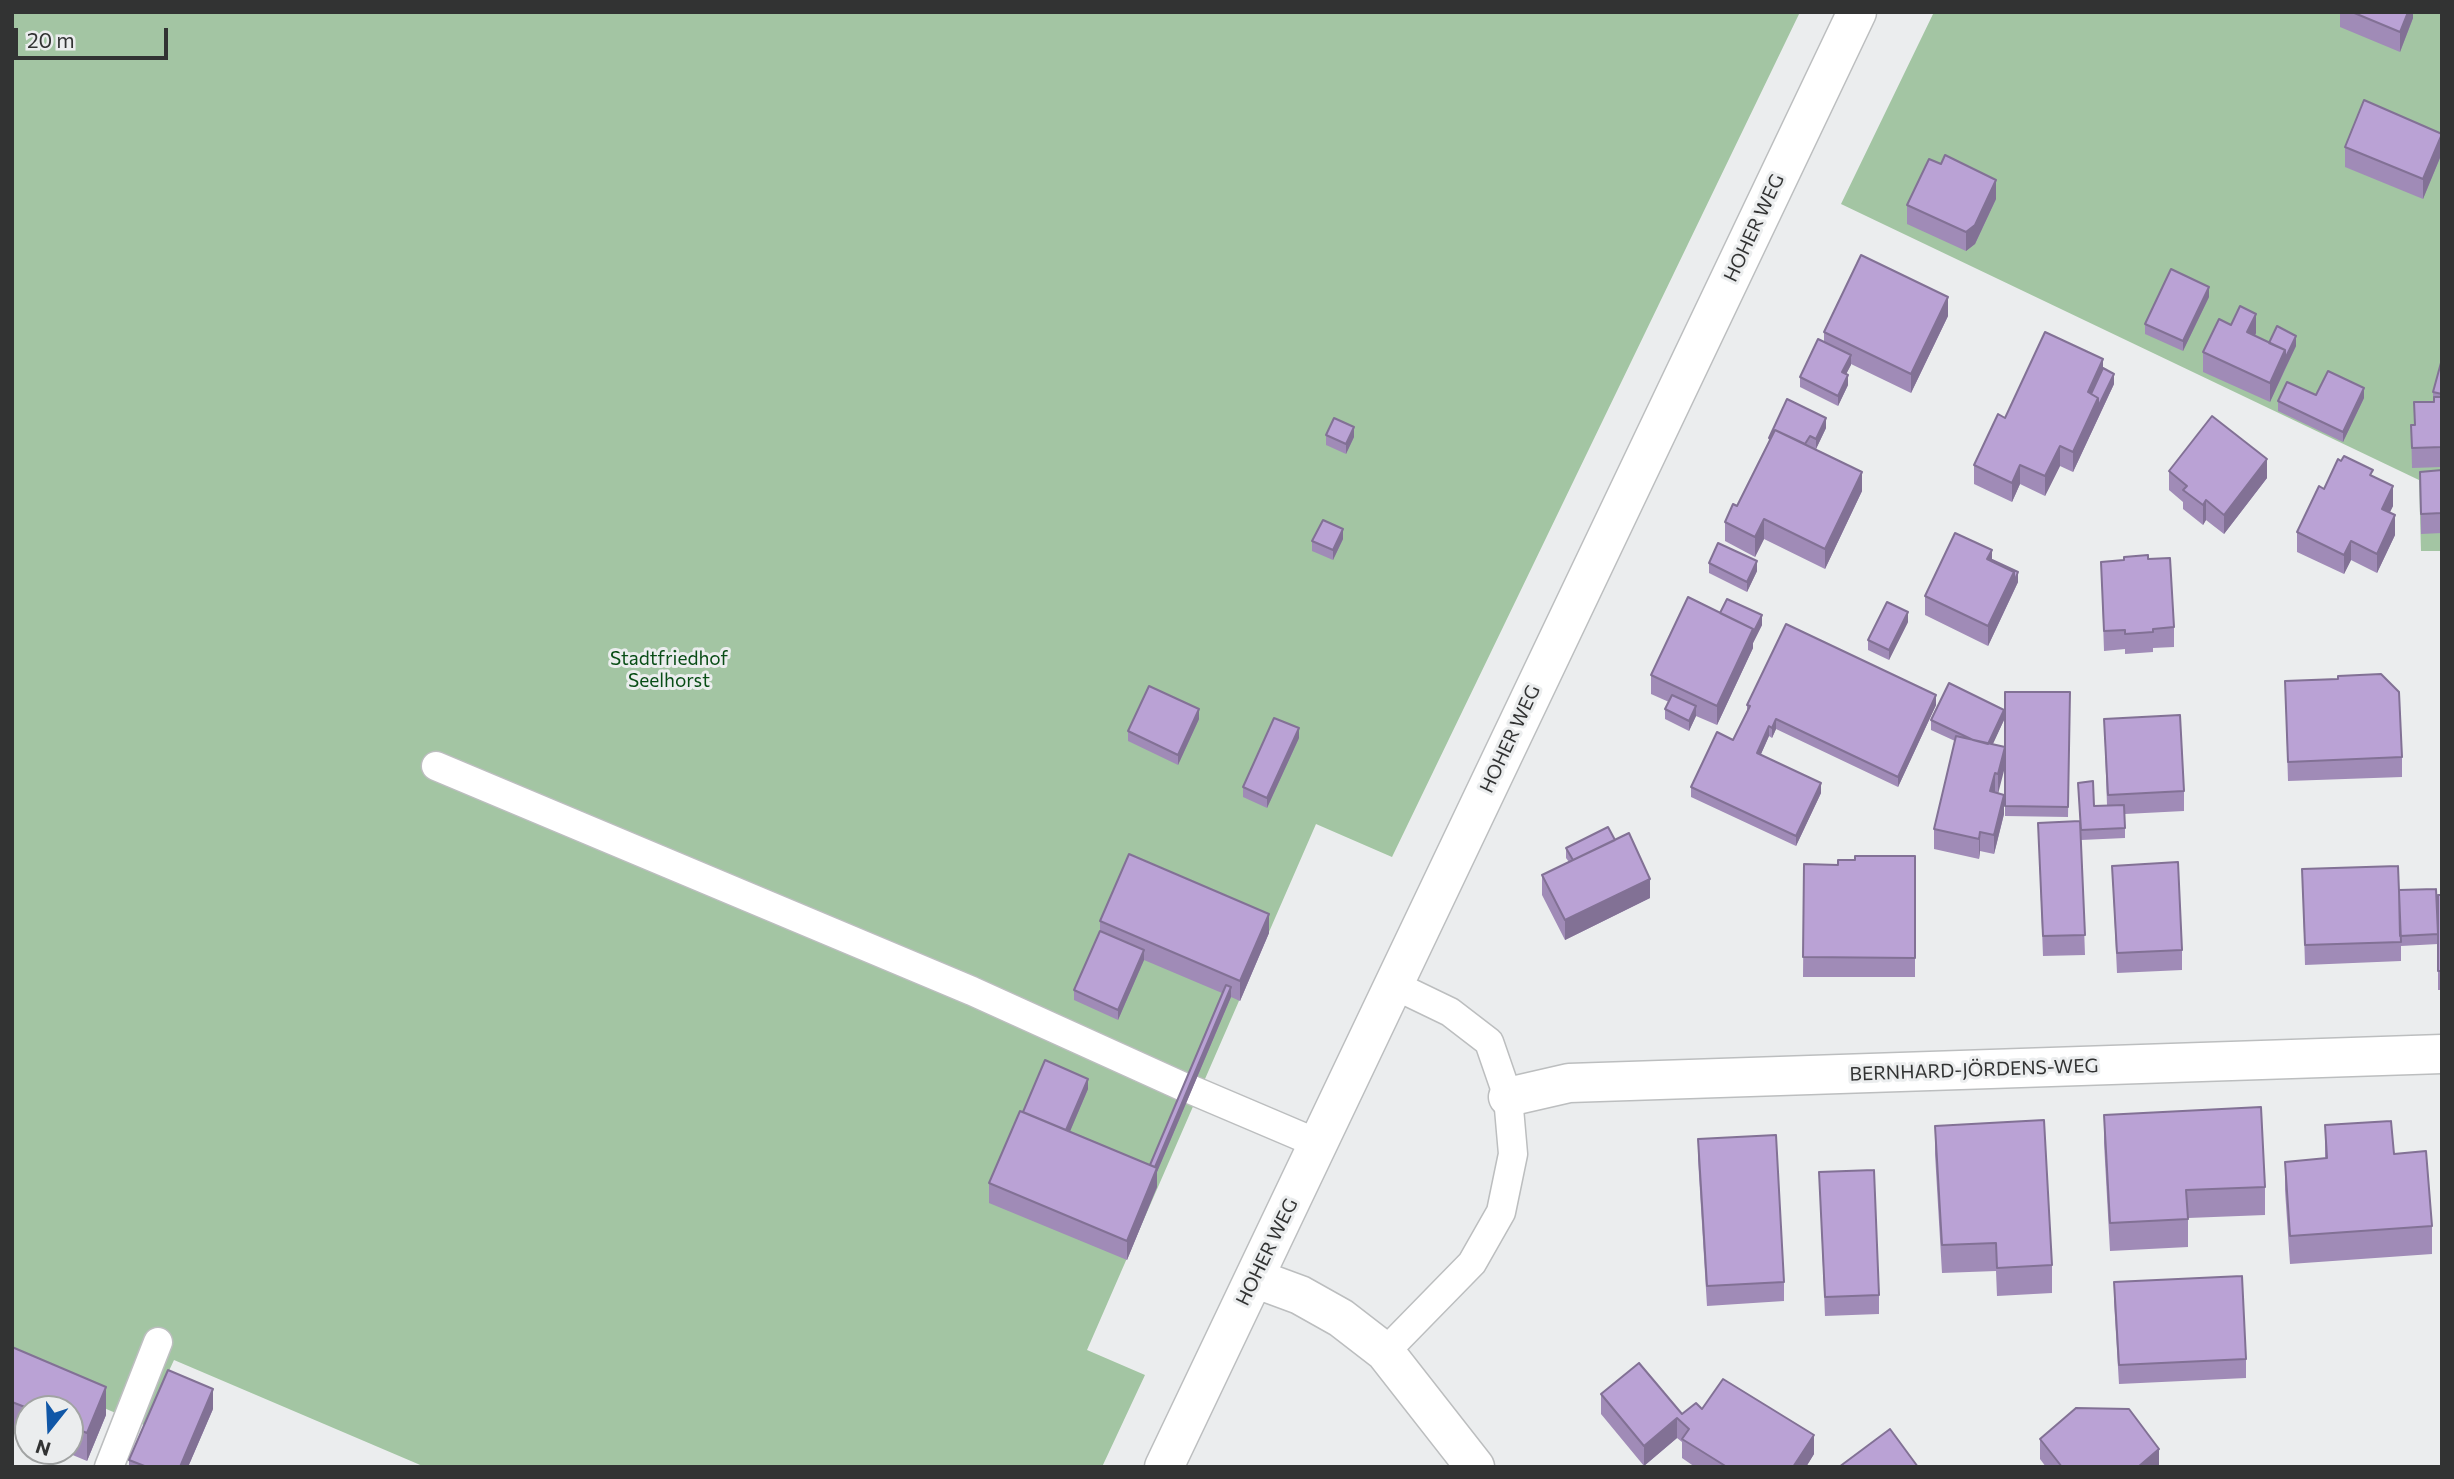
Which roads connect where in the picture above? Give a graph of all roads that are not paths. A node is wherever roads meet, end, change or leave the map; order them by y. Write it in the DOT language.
graph roads {
  1 [pos="1857,12"];
  2 [pos="436,766"];
  3 [pos="1394,985"];
  4 [pos="2442,1054"];
  5 [pos="1507,1097"];
  6 [pos="1319,1144"];
  7 [pos="1254,1278"];
  8 [pos="158,1342"];
  9 [pos="1385,1352"];
  10 [pos="110,1467"];
  11 [pos="1164,1467"];
  12 [pos="1475,1467"];
  1 -- 3 [label="street, HOHER WEG"];
  2 -- 6 [label="lane"];
  3 -- 5 [label="lane"];
  3 -- 6 [label="street, HOHER WEG"];
  4 -- 5 [label="street, BERNHARD-JÖRDENS-WEG"];
  5 -- 9 [label="lane"];
  6 -- 7 [label="street, HOHER WEG"];
  7 -- 9 [label="street"];
  7 -- 11 [label="street, HOHER WEG"];
  8 -- 10 [label="lane"];
  9 -- 12 [label="street"];
}
